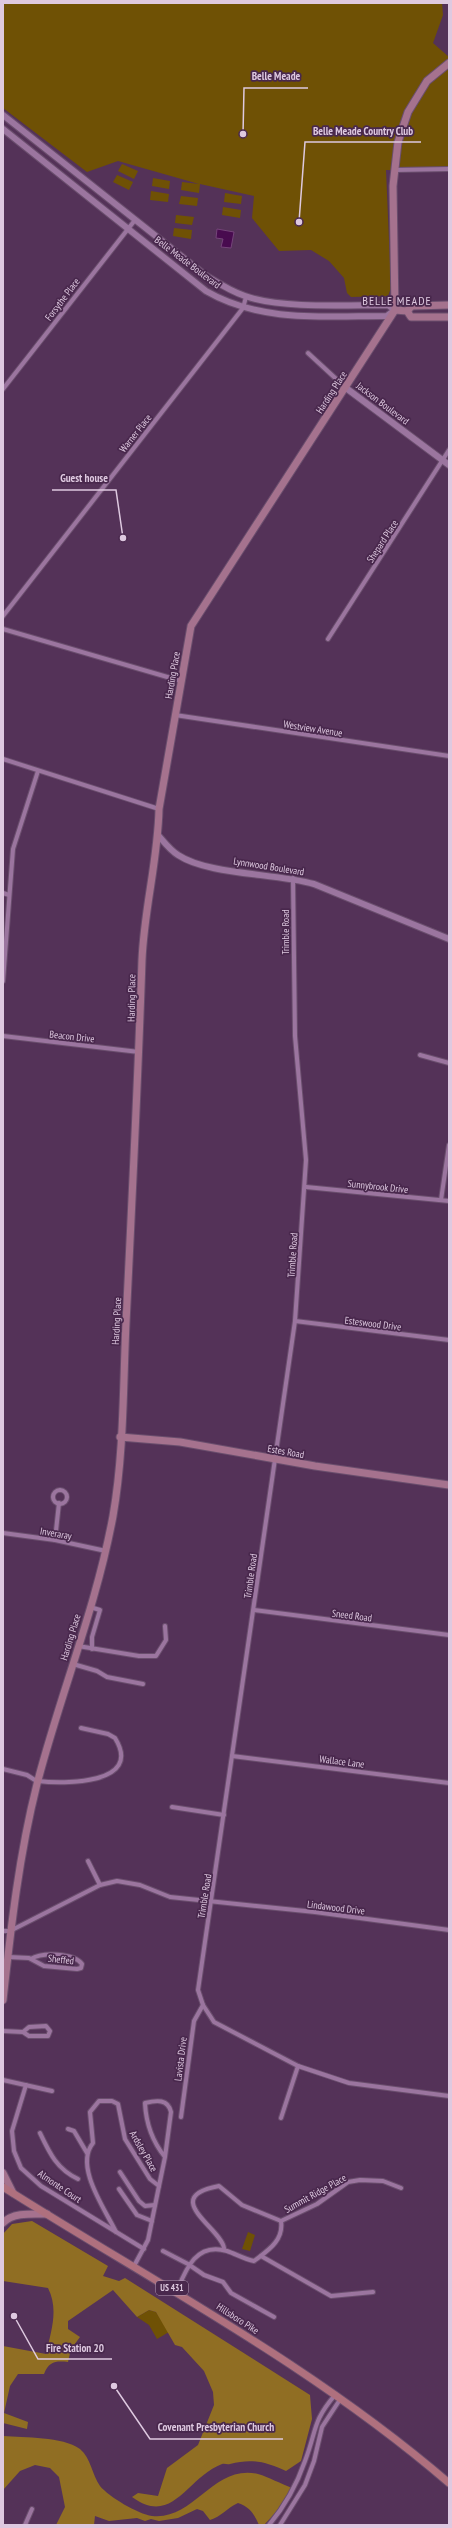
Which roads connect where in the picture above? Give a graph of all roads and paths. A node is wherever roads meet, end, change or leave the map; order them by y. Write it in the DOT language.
graph roads {
  1 [pos="449,63"];
  2 [pos="3,115"];
  3 [pos="3,129"];
  4 [pos="449,169"];
  5 [pos="394,170"];
  6 [pos="135,220"];
  7 [pos="127,229"];
  8 [pos="246,297"];
  9 [pos="449,305"];
  10 [pos="243,308"];
  11 [pos="395,310"];
  12 [pos="407,311"];
  13 [pos="449,317"];
  14 [pos="308,353"];
  15 [pos="346,388"];
  16 [pos="3,389"];
  17 [pos="449,450"];
  18 [pos="443,460"];
  19 [pos="449,465"];
  20 [pos="3,616"];
  21 [pos="3,629"];
  22 [pos="328,639"];
  23 [pos="181,681"];
  24 [pos="175,715"];
  25 [pos="449,756"];
  26 [pos="3,759"];
  27 [pos="38,771"];
  28 [pos="159,810"];
  29 [pos="158,835"];
  30 [pos="293,878"];
  31 [pos="3,893"];
  32 [pos="9,895"];
  33 [pos="449,938"];
  34 [pos="3,981"];
  35 [pos="3,1036"];
  36 [pos="140,1052"];
  37 [pos="420,1055"];
  38 [pos="449,1063"];
  39 [pos="449,1145"];
  40 [pos="306,1187"];
  41 [pos="441,1200"];
  42 [pos="449,1201"];
  43 [pos="295,1321"];
  44 [pos="449,1340"];
  45 [pos="120,1437"];
  46 [pos="275,1459"];
  47 [pos="449,1485"];
  48 [pos="59,1503"];
  49 [pos="3,1533"];
  50 [pos="55,1540"];
  51 [pos="106,1551"];
  52 [pos="90,1607"];
  53 [pos="254,1610"];
  54 [pos="165,1626"];
  55 [pos="449,1635"];
  56 [pos="78,1646"];
  57 [pos="92,1649"];
  58 [pos="72,1664"];
  59 [pos="143,1684"];
  60 [pos="81,1728"];
  61 [pos="232,1756"];
  62 [pos="3,1769"];
  63 [pos="38,1781"];
  64 [pos="449,1783"];
  65 [pos="172,1808"];
  66 [pos="224,1815"];
  67 [pos="88,1861"];
  68 [pos="100,1885"];
  69 [pos="212,1902"];
  70 [pos="449,1930"];
  71 [pos="6,1931"];
  72 [pos="8,1957"];
  73 [pos="31,1959"];
  74 [pos="3,2000"];
  75 [pos="203,2005"];
  76 [pos="3,2031"];
  77 [pos="23,2032"];
  78 [pos="298,2066"];
  79 [pos="3,2080"];
  80 [pos="26,2085"];
  81 [pos="52,2091"];
  82 [pos="449,2096"];
  83 [pos="181,2117"];
  84 [pos="281,2118"];
  85 [pos="68,2128"];
  86 [pos="40,2133"];
  87 [pos="87,2153"];
  88 [pos="165,2157"];
  89 [pos="120,2172"];
  90 [pos="3,2173"];
  91 [pos="78,2179"];
  92 [pos="159,2186"];
  93 [pos="3,2187"];
  94 [pos="401,2188"];
  95 [pos="119,2189"];
  96 [pos="13,2193"];
  97 [pos="155,2205"];
  98 [pos="47,2214"];
  99 [pos="152,2221"];
  100 [pos="281,2221"];
  101 [pos="3,2223"];
  102 [pos="116,2232"];
  103 [pos="144,2249"];
  104 [pos="223,2250"];
  105 [pos="163,2251"];
  106 [pos="261,2256"];
  107 [pos="188,2264"];
  108 [pos="134,2266"];
  109 [pos="177,2291"];
  110 [pos="373,2292"];
  111 [pos="274,2317"];
  112 [pos="338,2396"];
  113 [pos="449,2484"];
  114 [pos="32,2509"];
  115 [pos="25,2525"];
  116 [pos="269,2525"];
  117 [pos="280,2525"];
  1 -- 5 [label="main road"];
  2 -- 6 [label="street, Belle Meade Boulevard"];
  3 -- 7 [label="street, Belle Meade Boulevard"];
  4 -- 5 [label="street"];
  5 -- 11 [label="main road"];
  6 -- 7 [label="street, Forsythe Place"];
  6 -- 8 [label="street, Belle Meade Boulevard"];
  7 -- 10 [label="street, Belle Meade Boulevard"];
  7 -- 16 [label="street, Forsythe Place"];
  8 -- 10 [label="street, Warner Place"];
  8 -- 11 [label="street, Belle Meade Boulevard"];
  9 -- 12 [label="main road, Belle Meade Boulevard"];
  10 -- 11 [label="street, Belle Meade Boulevard"];
  10 -- 20 [label="street, Warner Place"];
  11 -- 12 [label="main road, Belle Meade Boulevard"];
  11 -- 15 [label="main road, Harding Place"];
  12 -- 13 [label="main road, Belle Meade Boulevard"];
  14 -- 15 [label="street, Jackson Boulevard"];
  15 -- 18 [label="street, Jackson Boulevard"];
  15 -- 23 [label="main road, Harding Place"];
  17 -- 18 [label="street, Shepard Place"];
  18 -- 19 [label="street, Jackson Boulevard"];
  18 -- 22 [label="street, Shepard Place"];
  21 -- 23 [label="street"];
  23 -- 24 [label="main road, Harding Place"];
  24 -- 25 [label="street, Westview Avenue"];
  24 -- 28 [label="main road, Harding Place"];
  26 -- 27 [label="street"];
  27 -- 28 [label="street"];
  27 -- 32 [label="street"];
  28 -- 29 [label="main road, Harding Place"];
  29 -- 30 [label="street, Lynnwood Boulevard"];
  29 -- 36 [label="main road, Harding Place"];
  30 -- 33 [label="street, Lynnwood Boulevard"];
  30 -- 40 [label="street, Trimble Road"];
  31 -- 32 [label="street"];
  32 -- 34 [label="street"];
  35 -- 36 [label="street, Beacon Drive"];
  36 -- 45 [label="main road, Harding Place"];
  37 -- 38 [label="street"];
  39 -- 41 [label="street"];
  40 -- 41 [label="street, Sunnybrook Drive"];
  40 -- 43 [label="street, Trimble Road"];
  41 -- 42 [label="street, Sunnybrook Drive"];
  43 -- 44 [label="street, Esteswood Drive"];
  43 -- 46 [label="street, Trimble Road"];
  45 -- 46 [label="main road, Estes Road"];
  45 -- 51 [label="main road, Harding Place"];
  46 -- 47 [label="main road, Estes Road"];
  46 -- 53 [label="street, Trimble Road"];
  48 -- 50 [label="street"];
  49 -- 50 [label="street, Inveraray"];
  50 -- 51 [label="street, Inveraray"];
  51 -- 52 [label="main road, Harding Place"];
  52 -- 56 [label="main road, Harding Place"];
  52 -- 57 [label="street"];
  53 -- 55 [label="street, Sneed Road"];
  53 -- 61 [label="street, Trimble Road"];
  54 -- 57 [label="street"];
  56 -- 57 [label="street"];
  56 -- 58 [label="main road, Harding Place"];
  58 -- 59 [label="street"];
  58 -- 63 [label="main road, Harding Place"];
  60 -- 63 [label="street"];
  61 -- 64 [label="street, Wallace Lane"];
  61 -- 66 [label="street, Trimble Road"];
  62 -- 63 [label="street"];
  63 -- 71 [label="main road, Harding Place"];
  65 -- 66 [label="street"];
  66 -- 69 [label="street, Trimble Road"];
  67 -- 68 [label="street"];
  68 -- 69 [label="street"];
  68 -- 71 [label="street"];
  69 -- 70 [label="street, Lindawood Drive"];
  69 -- 75 [label="street, Trimble Road"];
  71 -- 72 [label="main road, Harding Place"];
  72 -- 73 [label="street, Sheffed"];
  72 -- 74 [label="main road, Harding Place"];
  73 -- 73 [label="street, Sheffed"];
  75 -- 78 [label="street, Trimble Road"];
  75 -- 83 [label="street, Lavista Drive"];
  76 -- 77 [label="street"];
  77 -- 77 [label="street"];
  78 -- 82 [label="street, Trimble Road"];
  78 -- 84 [label="street"];
  79 -- 80 [label="street"];
  80 -- 81 [label="street"];
  80 -- 102 [label="street, Almonte Court"];
  85 -- 87 [label="street"];
  86 -- 91 [label="street, Almonte Court"];
  87 -- 92 [label="street, Ardsley Place"];
  87 -- 102 [label="street, Ardsley Place"];
  88 -- 88 [label="street"];
  88 -- 92 [label="street"];
  89 -- 97 [label="street"];
  90 -- 96 [label="main road"];
  92 -- 97 [label="street"];
  93 -- 96 [label="main road, Hillsboro Pike / US 431"];
  94 -- 100 [label="street, Summit Ridge Place"];
  95 -- 99 [label="street"];
  96 -- 98 [label="main road, Hillsboro Pike / US 431"];
  97 -- 99 [label="street"];
  98 -- 101 [label="main road"];
  98 -- 108 [label="main road, Hillsboro Pike / US 431"];
  99 -- 103 [label="street"];
  100 -- 104 [label="street"];
  100 -- 106 [label="street, Summit Ridge Place"];
  102 -- 103 [label="street, Almonte Court"];
  103 -- 108 [label="street"];
  104 -- 106 [label="street"];
  104 -- 107 [label="street"];
  105 -- 107 [label="street"];
  106 -- 110 [label="street"];
  107 -- 109 [label="street"];
  107 -- 111 [label="street"];
  108 -- 109 [label="main road, Hillsboro Pike / US 431"];
  109 -- 112 [label="main road, Hillsboro Pike / US 431"];
  112 -- 113 [label="main road, Hillsboro Pike / US 431"];
  112 -- 116 [label="street"];
  112 -- 117 [label="street"];
  114 -- 115 [label="street"];
}
